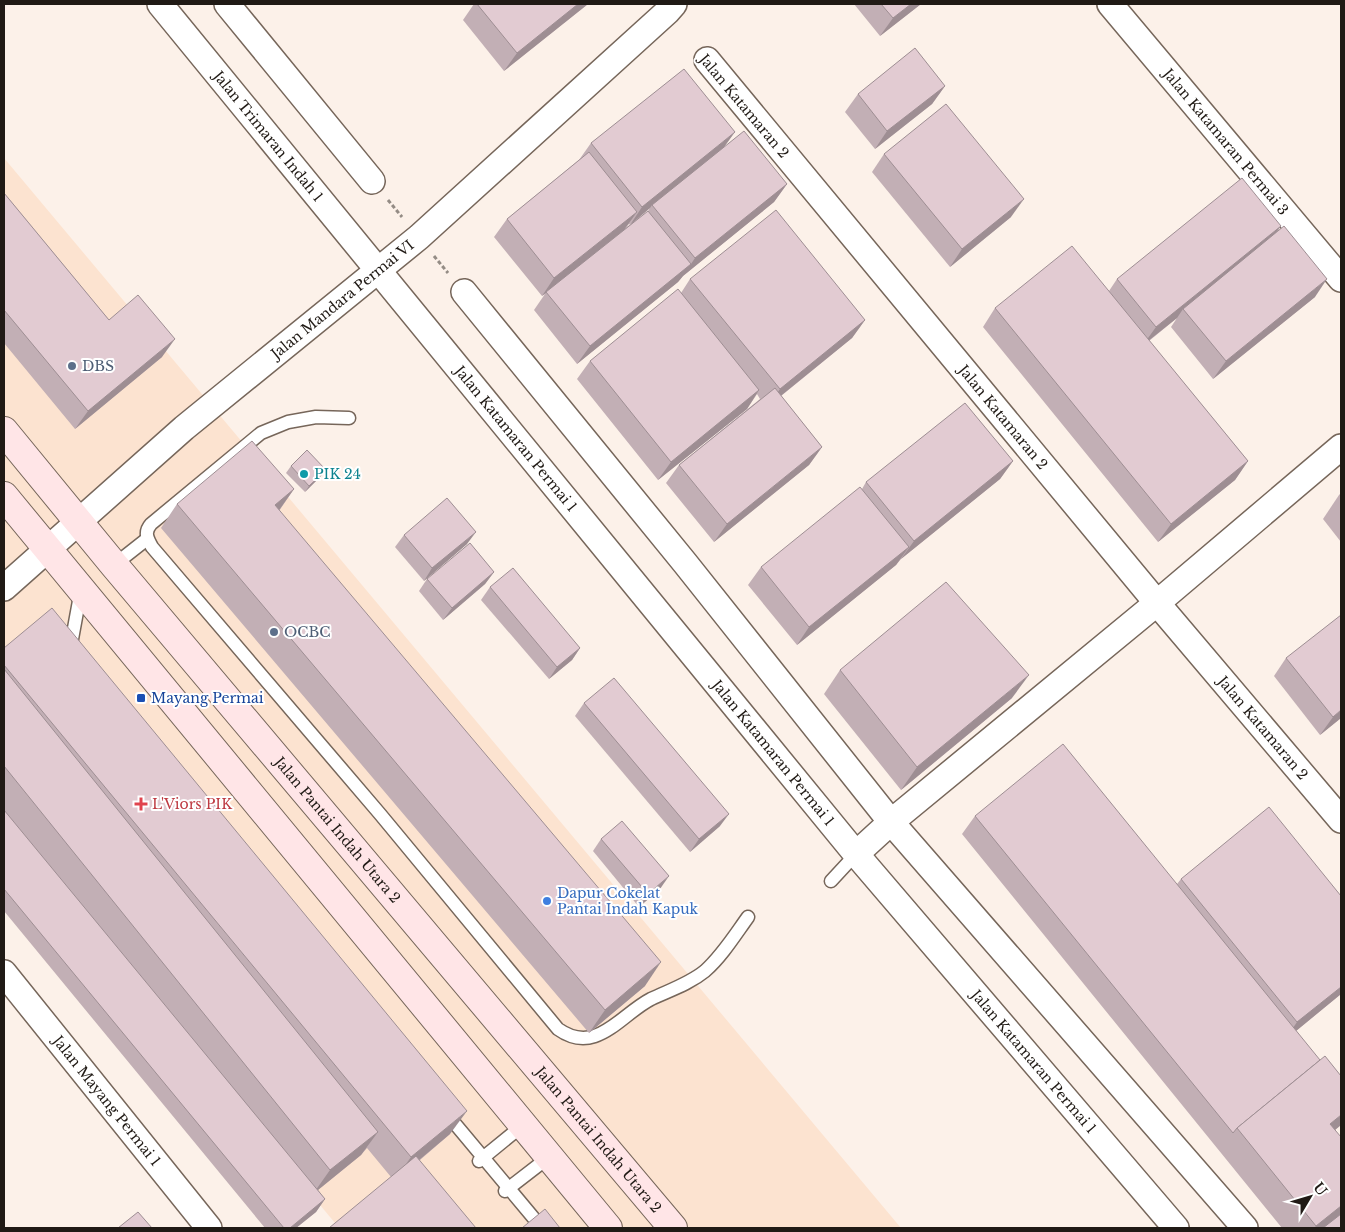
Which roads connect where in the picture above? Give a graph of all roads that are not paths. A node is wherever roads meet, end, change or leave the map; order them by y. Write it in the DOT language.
graph roads {
  1 [pos="160,4"];
  2 [pos="227,4"];
  3 [pos="674,4"];
  4 [pos="1110,4"];
  5 [pos="706,60"];
  6 [pos="372,181"];
  7 [pos="378,270"];
  8 [pos="1341,279"];
  9 [pos="464,292"];
  10 [pos="349,418"];
  11 [pos="4,431"];
  12 [pos="1341,447"];
  13 [pos="4,496"];
  14 [pos="77,521"];
  15 [pos="147,539"];
  16 [pos="47,549"];
  17 [pos="114,565"];
  18 [pos="4,588"];
  19 [pos="81,590"];
  20 [pos="1157,603"];
  21 [pos="70,658"];
  22 [pos="1341,820"];
  23 [pos="891,822"];
  24 [pos="856,854"];
  25 [pos="831,881"];
  26 [pos="748,917"];
  27 [pos="4,973"];
  28 [pos="438,1104"];
  29 [pos="523,1125"];
  30 [pos="549,1157"];
  31 [pos="481,1159"];
  32 [pos="507,1189"];
  33 [pos="210,1228"];
  34 [pos="542,1228"];
  35 [pos="608,1228"];
  36 [pos="673,1228"];
  37 [pos="1176,1228"];
  38 [pos="1245,1228"];
  1 -- 7 [label="street, Jalan Trimaran Indah 1"];
  2 -- 6 [label="street"];
  3 -- 7 [label="street, Jalan Mandara Permai VI"];
  4 -- 8 [label="street, Jalan Katamaran Permai 3"];
  5 -- 20 [label="street, Jalan Katamaran 2"];
  7 -- 14 [label="street, Jalan Mandara Permai VI"];
  7 -- 24 [label="street, Jalan Katamaran Permai 1"];
  9 -- 23 [label="street"];
  10 -- 15 [label="lane"];
  11 -- 14 [label="street, Jalan Pantai Indah Utara 2"];
  12 -- 20 [label="street"];
  13 -- 16 [label="street"];
  14 -- 16 [label="street, Jalan Mandara Permai VI"];
  14 -- 17 [label="street, Jalan Pantai Indah Utara 2"];
  15 -- 17 [label="lane"];
  15 -- 26 [label="lane"];
  16 -- 18 [label="street, Jalan Mandara Permai VI"];
  16 -- 19 [label="street"];
  17 -- 36 [label="street, Jalan Pantai Indah Utara 2"];
  19 -- 21 [label="lane"];
  19 -- 29 [label="street"];
  20 -- 22 [label="street, Jalan Katamaran 2"];
  20 -- 23 [label="street"];
  23 -- 24 [label="street"];
  23 -- 38 [label="street"];
  24 -- 25 [label="lane"];
  24 -- 37 [label="street, Jalan Katamaran Permai 1"];
  27 -- 33 [label="street, Jalan Mayang Permai 1"];
  28 -- 31 [label="lane"];
  29 -- 30 [label="street"];
  29 -- 31 [label="lane"];
  30 -- 32 [label="lane"];
  30 -- 35 [label="street"];
  31 -- 32 [label="lane"];
  32 -- 34 [label="lane"];
}
